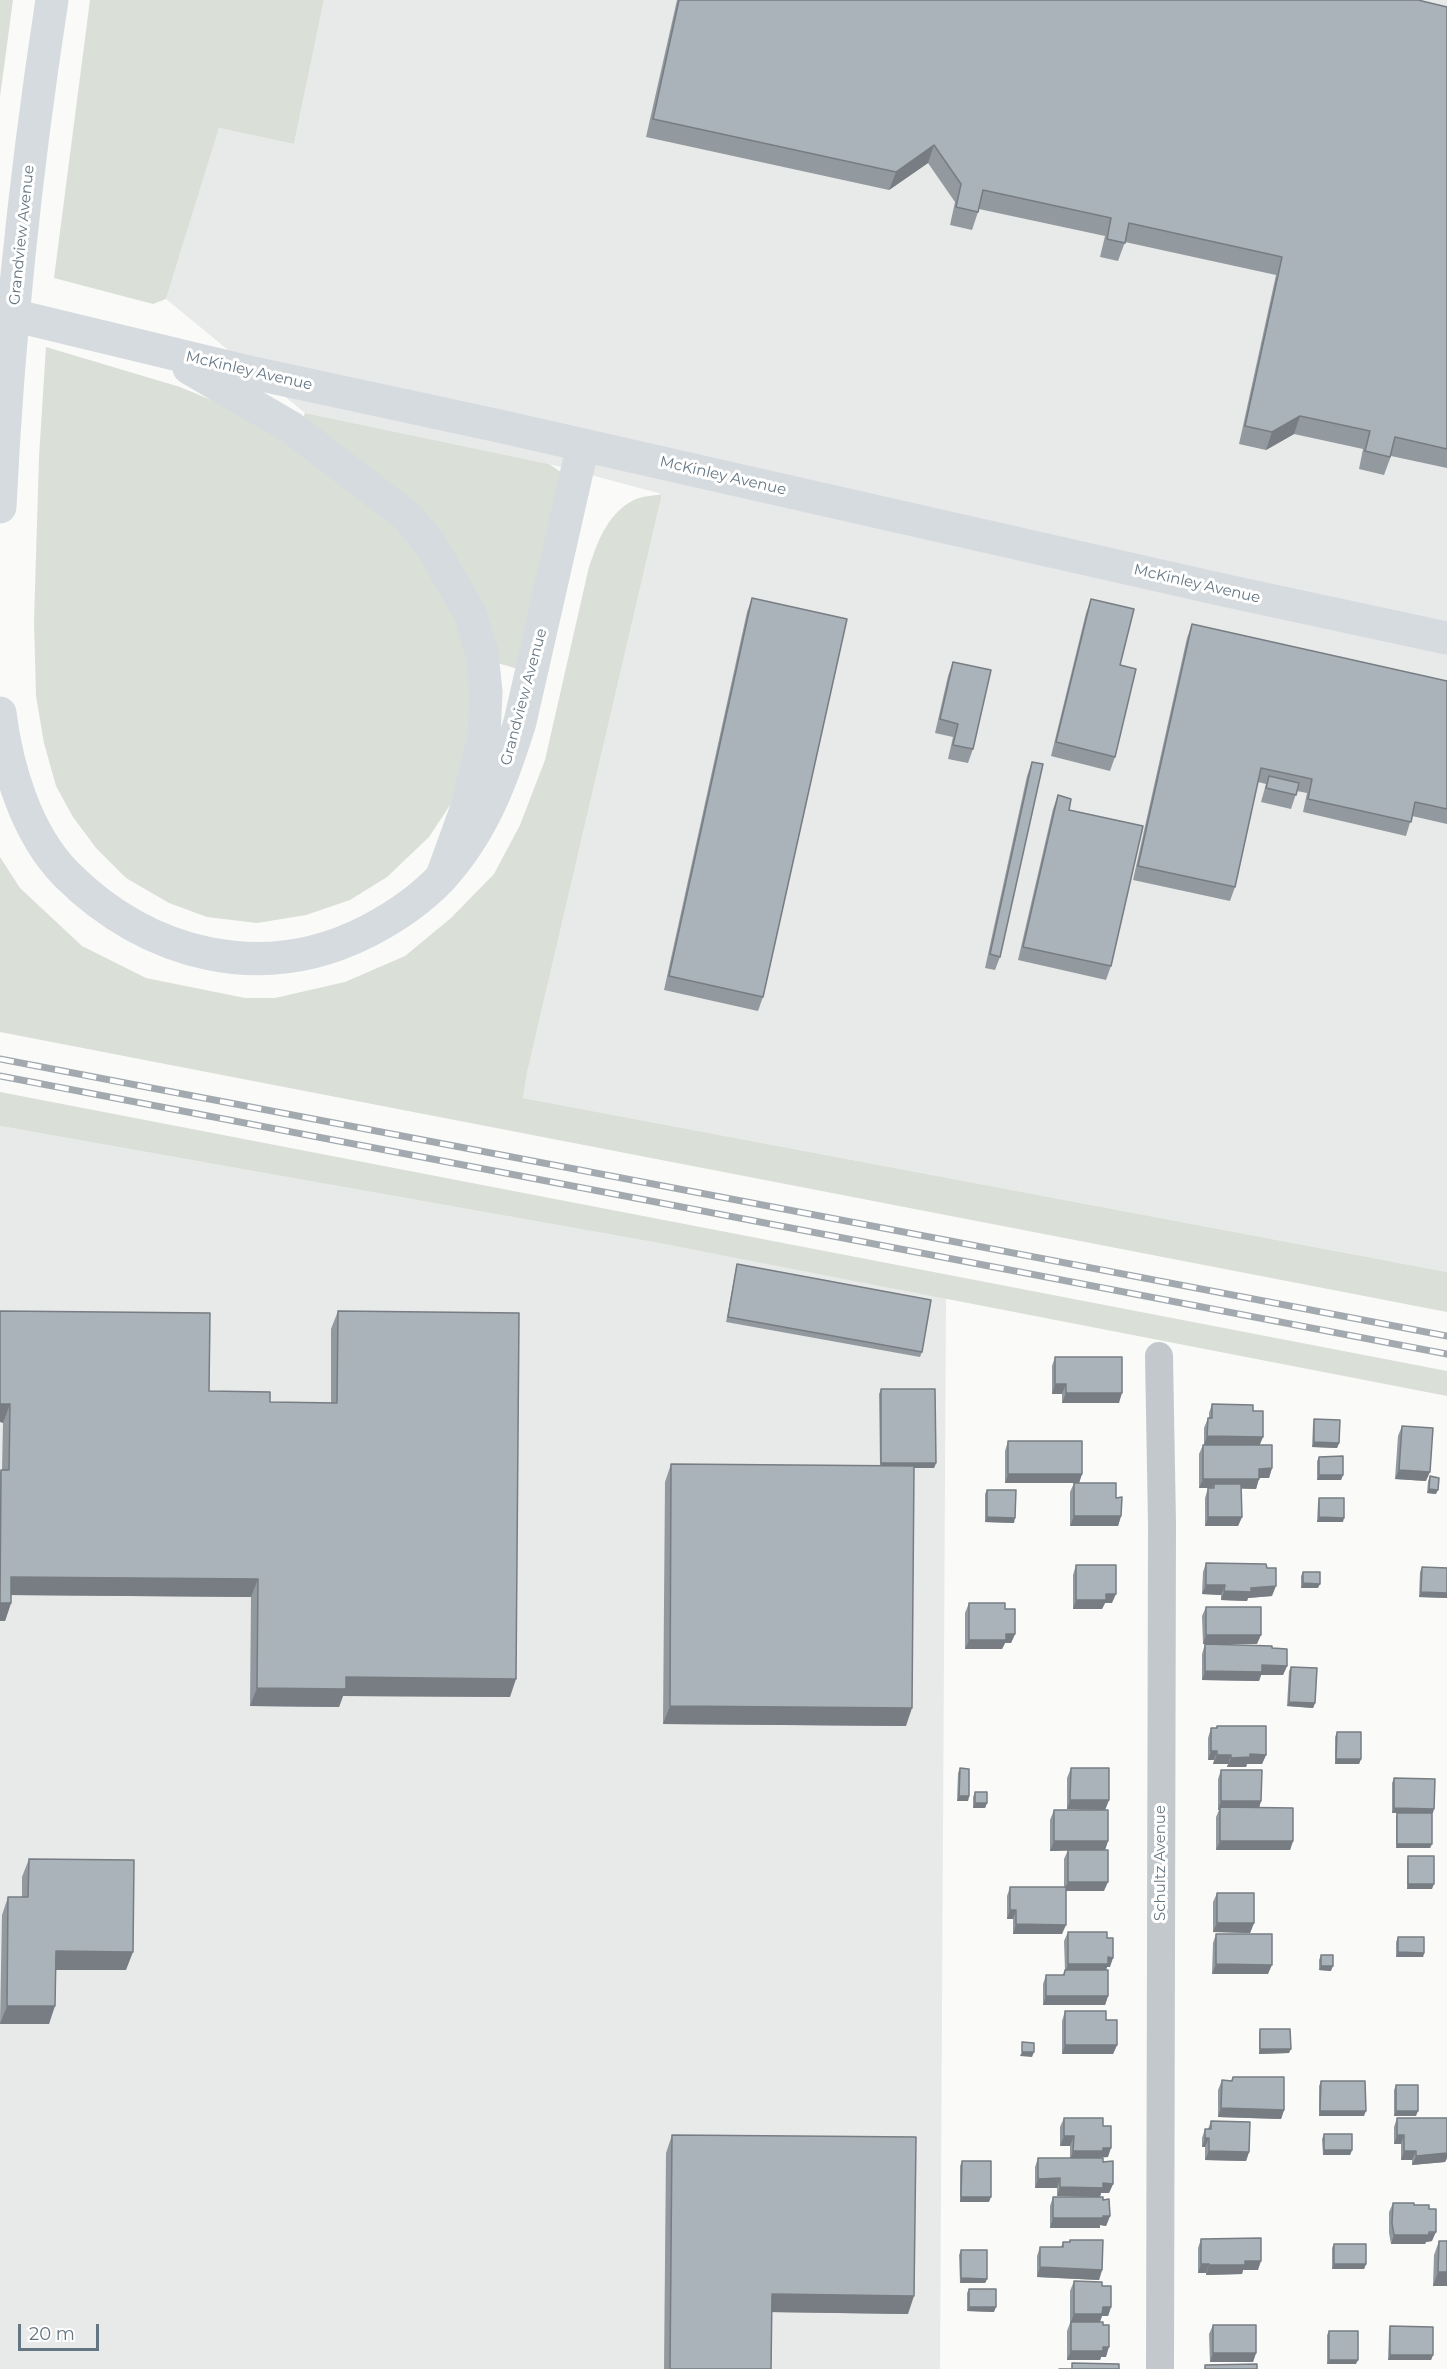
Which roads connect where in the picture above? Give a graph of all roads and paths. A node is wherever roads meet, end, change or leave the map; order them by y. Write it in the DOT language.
graph roads {
  1 [pos="52,0"];
  2 [pos="0,312"];
  3 [pos="156,349"];
  4 [pos="583,445"];
  5 [pos="0,507"];
  6 [pos="1447,638"];
  7 [pos="0,713"];
  8 [pos="442,876"];
  9 [pos="1160,1356"];
  10 [pos="1160,2369"];
  1 -- 5 [label="main road, Grandview Avenue"];
  2 -- 3 [label="main road, McKinley Avenue"];
  3 -- 4 [label="main road, McKinley Avenue"];
  3 -- 8 [label="main road"];
  4 -- 6 [label="main road, McKinley Avenue"];
  4 -- 8 [label="main road, Grandview Avenue"];
  7 -- 8 [label="main road, Grandview Avenue"];
  9 -- 10 [label="street, Schultz Avenue"];
}
